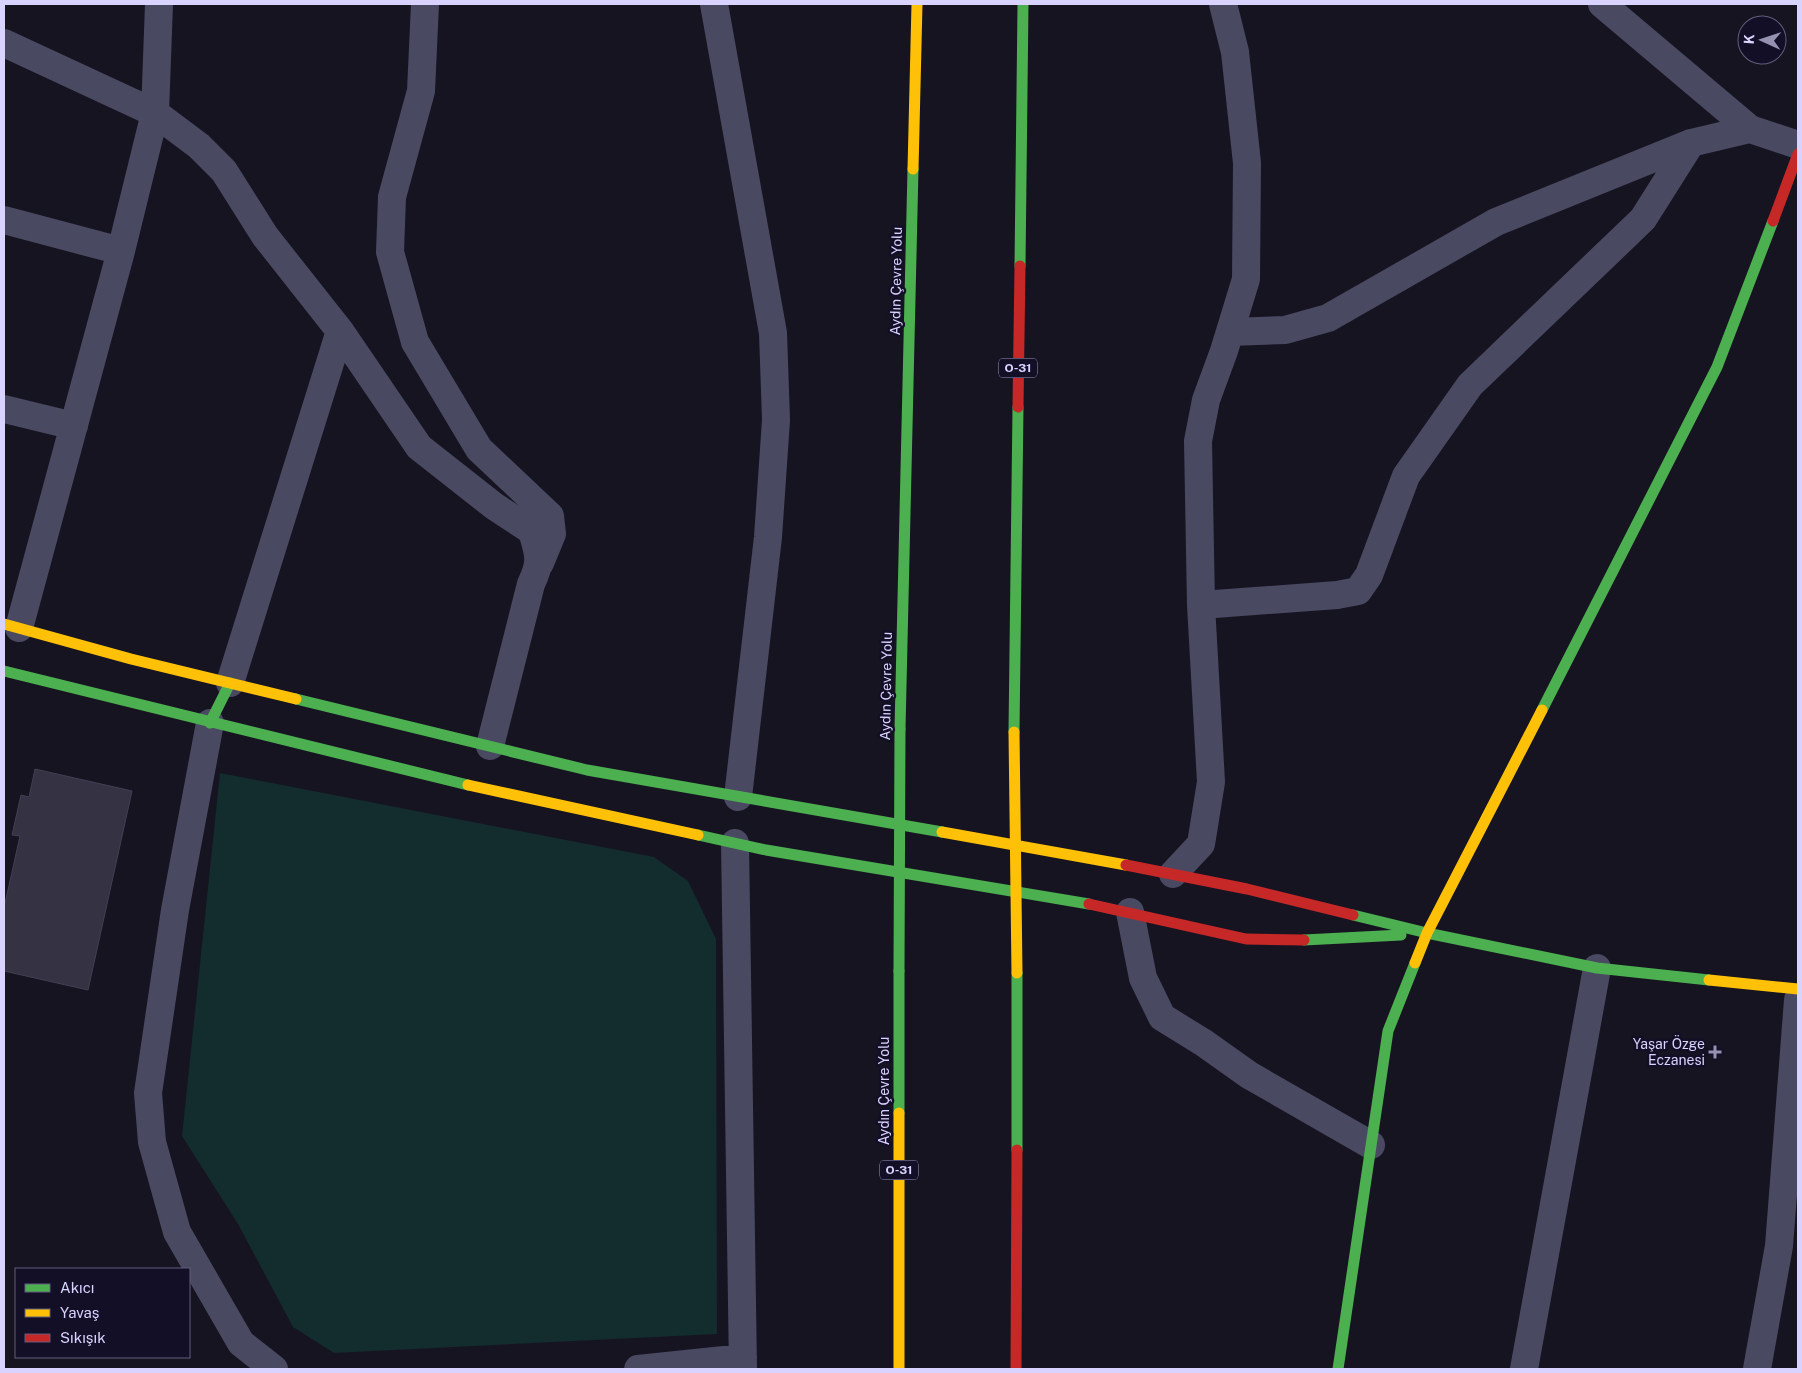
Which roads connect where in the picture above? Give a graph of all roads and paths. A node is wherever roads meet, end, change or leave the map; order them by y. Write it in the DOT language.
graph roads {
  1 [pos="159,4"];
  2 [pos="425,4"];
  3 [pos="714,4"];
  4 [pos="917,4"];
  5 [pos="1023,4"];
  6 [pos="1223,4"];
  7 [pos="1602,4"];
  8 [pos="4,43"];
  9 [pos="155,113"];
  10 [pos="1750,129"];
  11 [pos="1691,144"];
  12 [pos="1798,145"];
  13 [pos="1798,154"];
  14 [pos="4,220"];
  15 [pos="121,251"];
  16 [pos="340,331"];
  17 [pos="1230,332"];
  18 [pos="4,409"];
  19 [pos="74,426"];
  20 [pos="538,569"];
  21 [pos="1201,605"];
  22 [pos="11,626"];
  23 [pos="4,671"];
  24 [pos="230,683"];
  25 [pos="210,723"];
  26 [pos="490,746"];
  27 [pos="738,797"];
  28 [pos="735,843"];
  29 [pos="1173,874"];
  30 [pos="1130,912"];
  31 [pos="1427,933"];
  32 [pos="1597,968"];
  33 [pos="1798,989"];
  34 [pos="1798,1000"];
  35 [pos="1371,1145"];
  36 [pos="743,1364"];
  37 [pos="274,1369"];
  38 [pos="638,1369"];
  39 [pos="899,1369"];
  40 [pos="1016,1369"];
  41 [pos="1338,1369"];
  42 [pos="1524,1369"];
  43 [pos="1758,1369"];
  1 -- 9 [label="street"];
  2 -- 20 [label="street"];
  3 -- 27 [label="street"];
  4 -- 39 [label="main road, Aydın Çevre Yolu / O-31, bridge"];
  5 -- 40 [label="main road, O-31, bridge"];
  6 -- 17 [label="street"];
  7 -- 10 [label="street"];
  8 -- 9 [label="street"];
  9 -- 15 [label="street"];
  9 -- 16 [label="street"];
  10 -- 11 [label="street"];
  10 -- 12 [label="street"];
  11 -- 17 [label="street"];
  11 -- 21 [label="street"];
  13 -- 31 [label="main road"];
  14 -- 15 [label="street"];
  15 -- 19 [label="street"];
  16 -- 20 [label="street"];
  16 -- 24 [label="street"];
  17 -- 21 [label="street"];
  18 -- 19 [label="street"];
  19 -- 22 [label="street"];
  20 -- 26 [label="street"];
  21 -- 29 [label="street"];
  22 -- 24 [label="main road"];
  23 -- 25 [label="main road"];
  24 -- 25 [label="main road"];
  24 -- 26 [label="main road"];
  25 -- 28 [label="main road"];
  25 -- 37 [label="street"];
  26 -- 27 [label="main road"];
  27 -- 29 [label="main road"];
  28 -- 30 [label="main road"];
  28 -- 36 [label="street"];
  29 -- 31 [label="main road"];
  30 -- 31 [label="main road"];
  30 -- 35 [label="street"];
  31 -- 32 [label="main road"];
  31 -- 35 [label="main road"];
  32 -- 33 [label="main road"];
  32 -- 42 [label="street"];
  34 -- 43 [label="street"];
  35 -- 41 [label="main road"];
  36 -- 38 [label="street"];
}
